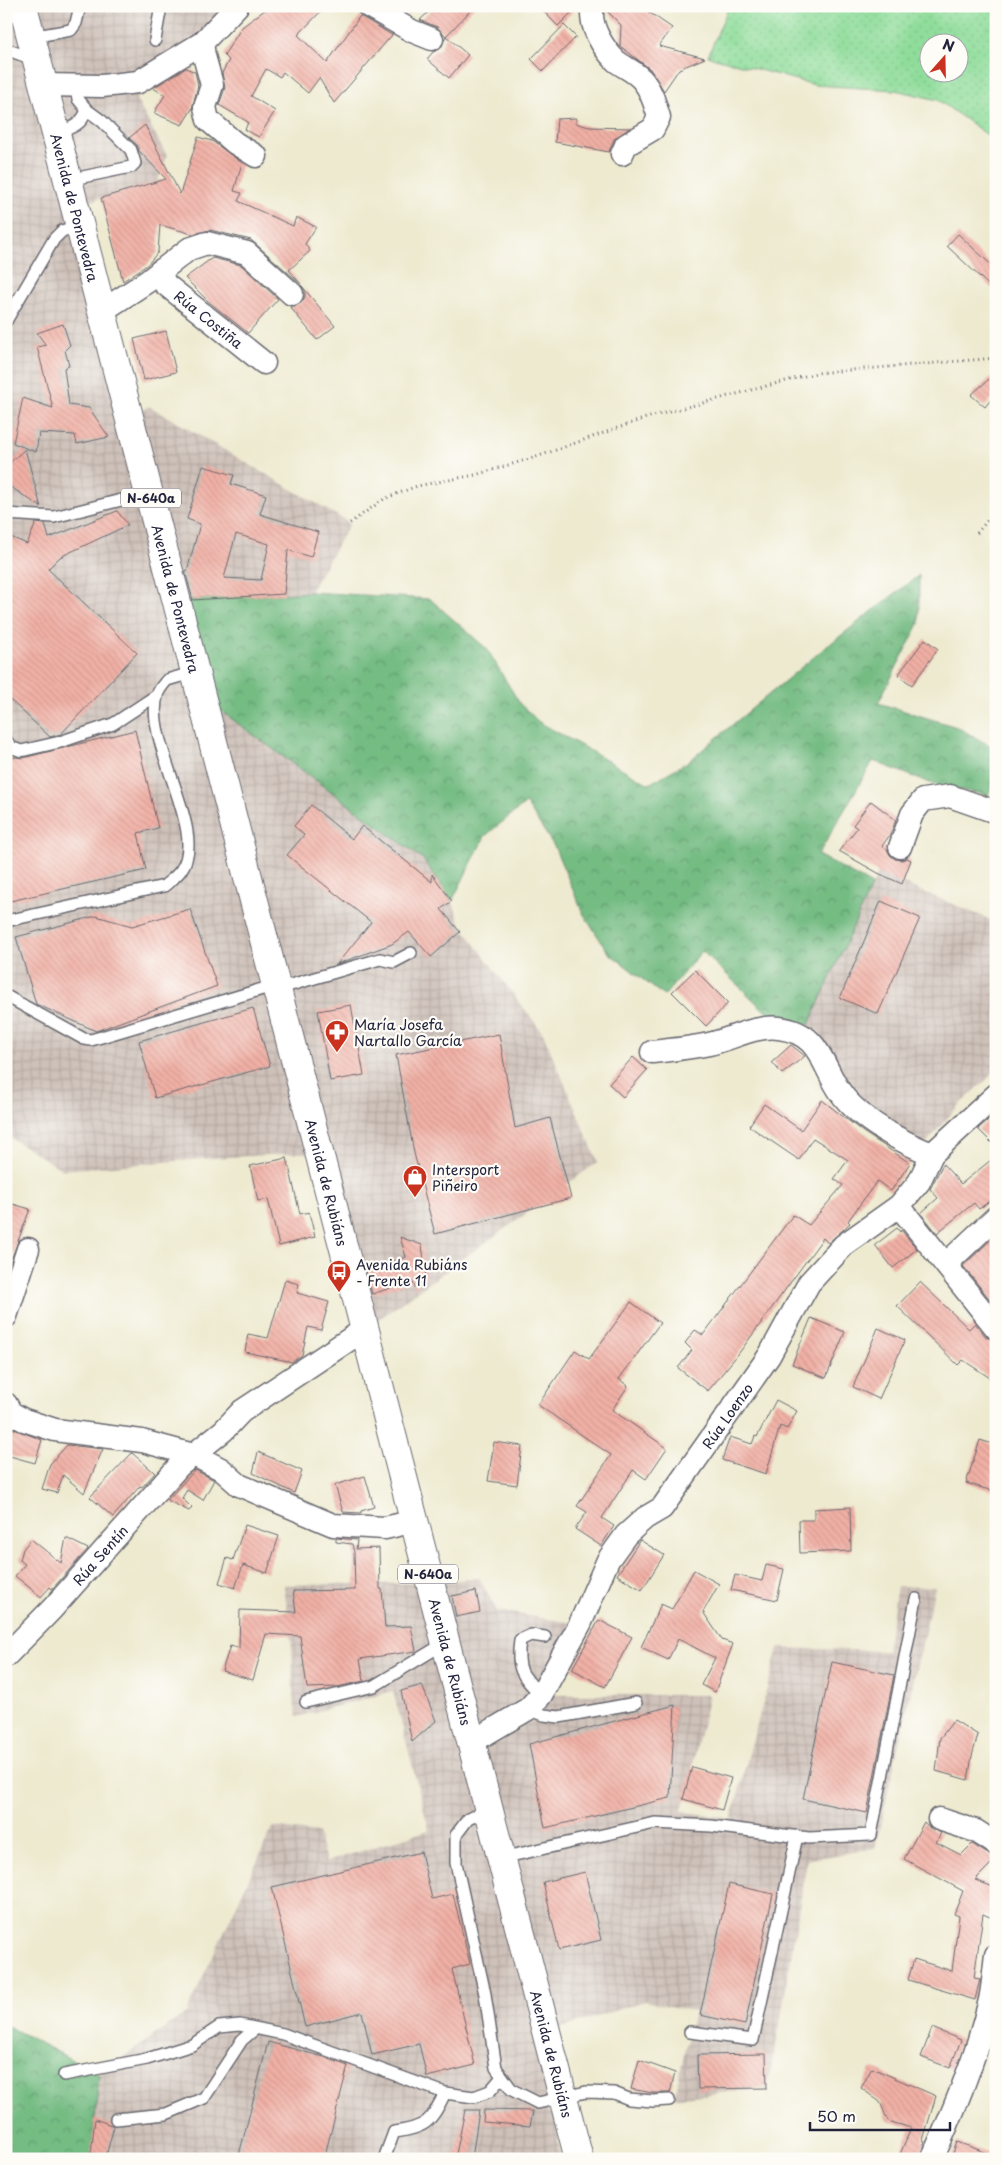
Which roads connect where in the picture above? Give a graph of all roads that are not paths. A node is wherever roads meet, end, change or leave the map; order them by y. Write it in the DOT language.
graph roads {
  1 [pos="24,6"];
  2 [pos="80,6"];
  3 [pos="161,6"];
  4 [pos="237,6"];
  5 [pos="368,6"];
  6 [pos="593,6"];
  7 [pos="432,39"];
  8 [pos="155,40"];
  9 [pos="202,43"];
  10 [pos="6,49"];
  11 [pos="38,61"];
  12 [pos="75,84"];
  13 [pos="87,110"];
  14 [pos="56,133"];
  15 [pos="622,154"];
  16 [pos="256,156"];
  17 [pos="68,180"];
  18 [pos="80,226"];
  19 [pos="160,271"];
  20 [pos="292,294"];
  21 [pos="102,311"];
  22 [pos="6,321"];
  23 [pos="264,363"];
  24 [pos="149,493"];
  25 [pos="6,514"];
  26 [pos="196,672"];
  27 [pos="157,695"];
  28 [pos="6,740"];
  29 [pos="996,812"];
  30 [pos="900,847"];
  31 [pos="6,921"];
  32 [pos="412,953"];
  33 [pos="277,987"];
  34 [pos="6,996"];
  35 [pos="652,1052"];
  36 [pos="996,1095"];
  37 [pos="932,1154"];
  38 [pos="899,1206"];
  39 [pos="996,1217"];
  40 [pos="28,1250"];
  41 [pos="946,1264"];
  42 [pos="6,1316"];
  43 [pos="996,1328"];
  44 [pos="365,1329"];
  45 [pos="8,1410"];
  46 [pos="194,1456"];
  47 [pos="415,1521"];
  48 [pos="916,1599"];
  49 [pos="545,1637"];
  50 [pos="446,1643"];
  51 [pos="6,1656"];
  52 [pos="306,1702"];
  53 [pos="535,1702"];
  54 [pos="636,1703"];
  55 [pos="472,1742"];
  56 [pos="489,1808"];
  57 [pos="939,1820"];
  58 [pos="797,1836"];
  59 [pos="996,1844"];
  60 [pos="502,1858"];
  61 [pos="996,1955"];
  62 [pos="255,2029"];
  63 [pos="690,2032"];
  64 [pos="64,2075"];
  65 [pos="502,2077"];
  66 [pos="445,2093"];
  67 [pos="564,2098"];
  68 [pos="669,2100"];
  69 [pos="116,2119"];
  70 [pos="384,2159"];
  71 [pos="579,2159"];
  72 [pos="932,2159"];
  1 -- 11 [label="main road, Avenida de Pontevedra / N-640a"];
  2 -- 11 [label="lane"];
  3 -- 8 [label="lane"];
  4 -- 9 [label="street"];
  5 -- 7 [label="street"];
  6 -- 15 [label="street"];
  9 -- 12 [label="street"];
  9 -- 16 [label="street"];
  10 -- 11 [label="lane"];
  11 -- 12 [label="street"];
  11 -- 14 [label="main road, Avenida de Pontevedra / N-640a"];
  12 -- 13 [label="lane"];
  13 -- 14 [label="lane"];
  13 -- 17 [label="lane"];
  14 -- 17 [label="main road, Avenida de Pontevedra / N-640a"];
  17 -- 18 [label="main road, Avenida de Pontevedra / N-640a"];
  18 -- 21 [label="main road, Avenida de Pontevedra / N-640a"];
  18 -- 22 [label="lane"];
  19 -- 20 [label="street"];
  19 -- 21 [label="street"];
  19 -- 23 [label="street, Rúa Costiña"];
  21 -- 24 [label="main road, Avenida de Pontevedra / N-640a"];
  24 -- 25 [label="lane"];
  24 -- 26 [label="main road, Avenida de Pontevedra / N-640a"];
  26 -- 27 [label="lane"];
  26 -- 33 [label="main road, Avenida de Pontevedra / N-640a"];
  27 -- 28 [label="lane"];
  27 -- 31 [label="lane"];
  29 -- 30 [label="street"];
  32 -- 33 [label="lane"];
  33 -- 34 [label="lane"];
  33 -- 44 [label="main road, Avenida de Rubiáns / N-640a"];
  35 -- 37 [label="street"];
  36 -- 37 [label="street, Rúa Loenzo"];
  37 -- 38 [label="street, Rúa Loenzo"];
  38 -- 41 [label="street"];
  38 -- 53 [label="street, Rúa Loenzo"];
  39 -- 41 [label="street"];
  40 -- 42 [label="street"];
  41 -- 43 [label="street"];
  44 -- 46 [label="street, Rúa Sentín"];
  44 -- 47 [label="main road, Avenida de Rubiáns / N-640a"];
  45 -- 46 [label="street"];
  46 -- 47 [label="street"];
  46 -- 51 [label="street, Rúa Sentín"];
  47 -- 50 [label="main road, Avenida de Rubiáns / N-640a"];
  48 -- 58 [label="lane"];
  49 -- 53 [label="lane"];
  50 -- 52 [label="lane"];
  50 -- 55 [label="main road, Avenida de Rubiáns / N-640a"];
  53 -- 54 [label="lane"];
  53 -- 55 [label="street"];
  55 -- 56 [label="main road, Avenida de Rubiáns / N-640a"];
  56 -- 60 [label="main road, Avenida de Rubiáns / N-640a"];
  56 -- 65 [label="lane"];
  57 -- 59 [label="street"];
  58 -- 60 [label="lane"];
  58 -- 63 [label="lane"];
  60 -- 67 [label="main road, Avenida de Rubiáns / N-640a"];
  61 -- 72 [label="street"];
  62 -- 64 [label="lane"];
  62 -- 66 [label="lane"];
  62 -- 69 [label="lane"];
  65 -- 66 [label="lane"];
  65 -- 67 [label="lane"];
  66 -- 70 [label="lane"];
  67 -- 68 [label="lane"];
  67 -- 71 [label="main road, Avenida de Rubiáns / N-640a"];
}
